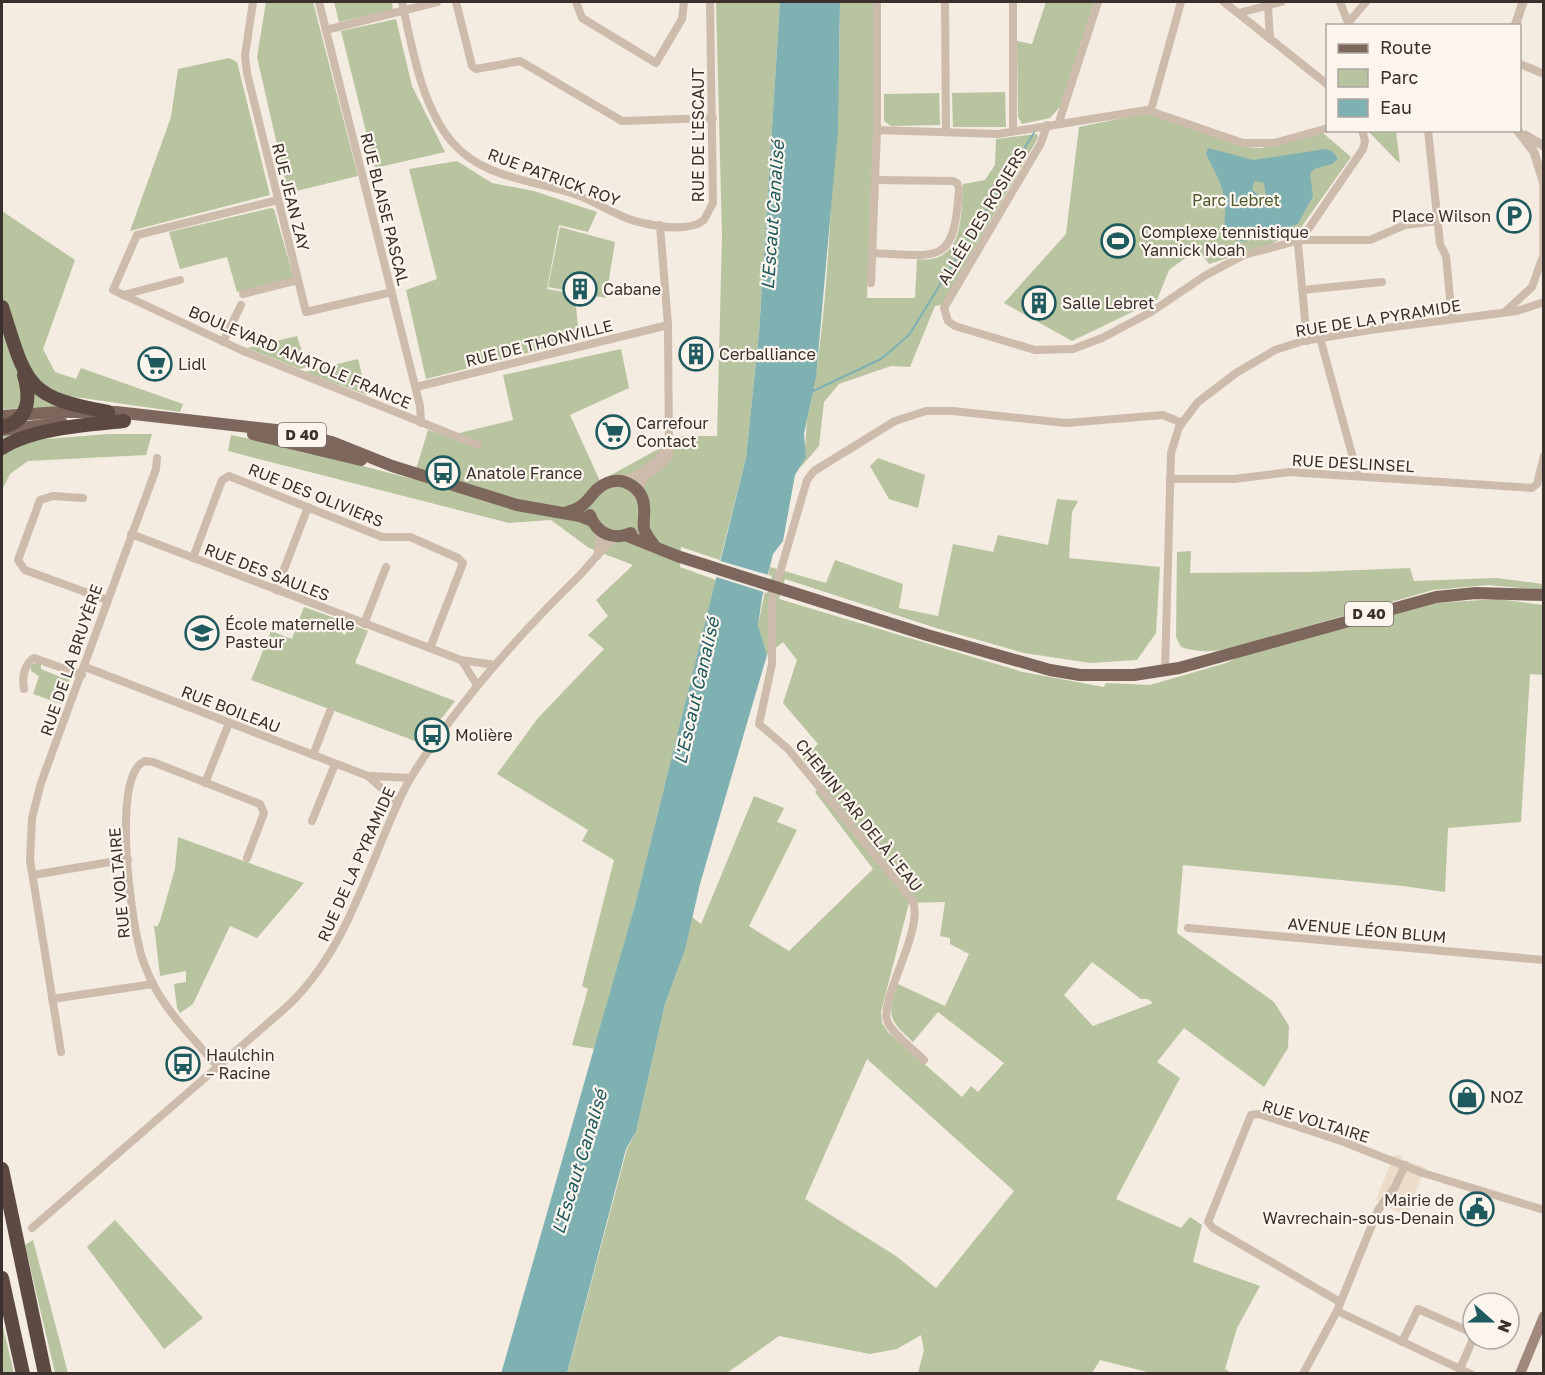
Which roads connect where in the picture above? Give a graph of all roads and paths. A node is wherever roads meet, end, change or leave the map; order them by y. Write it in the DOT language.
graph roads {
  1 [pos="253,2"];
  2 [pos="319,2"];
  3 [pos="402,2"];
  4 [pos="437,2"];
  5 [pos="456,2"];
  6 [pos="576,2"];
  7 [pos="684,2"];
  8 [pos="710,2"];
  9 [pos="877,2"];
  10 [pos="945,2"];
  11 [pos="1013,2"];
  12 [pos="1098,2"];
  13 [pos="1181,2"];
  14 [pos="1224,2"];
  15 [pos="1281,2"];
  16 [pos="1340,2"];
  17 [pos="1366,2"];
  18 [pos="1523,2"];
  19 [pos="1268,5"];
  20 [pos="404,10"];
  21 [pos="1239,13"];
  22 [pos="1350,24"];
  23 [pos="1351,24"];
  24 [pos="1516,24"];
  25 [pos="327,30"];
  26 [pos="1270,39"];
  27 [pos="1521,64"];
  28 [pos="1544,74"];
  29 [pos="1326,83"];
  30 [pos="1151,110"];
  31 [pos="712,118"];
  32 [pos="1059,122"];
  33 [pos="1047,125"];
  34 [pos="1326,129"];
  35 [pos="877,130"];
  36 [pos="1014,131"];
  37 [pos="946,132"];
  38 [pos="1362,132"];
  39 [pos="1428,132"];
  40 [pos="1518,132"];
  41 [pos="1519,132"];
  42 [pos="1544,148"];
  43 [pos="1540,164"];
  44 [pos="876,180"];
  45 [pos="1544,184"];
  46 [pos="278,200"];
  47 [pos="1438,221"];
  48 [pos="660,225"];
  49 [pos="1300,240"];
  50 [pos="872,253"];
  51 [pos="1543,261"];
  52 [pos="180,280"];
  53 [pos="298,280"];
  54 [pos="1544,280"];
  55 [pos="1382,282"];
  56 [pos="871,283"];
  57 [pos="1532,287"];
  58 [pos="1302,290"];
  59 [pos="392,292"];
  60 [pos="243,294"];
  61 [pos="123,295"];
  62 [pos="1543,302"];
  63 [pos="242,305"];
  64 [pos="2,307"];
  65 [pos="1503,313"];
  66 [pos="1452,319"];
  67 [pos="668,325"];
  68 [pos="1320,338"];
  69 [pos="1307,341"];
  70 [pos="223,342"];
  71 [pos="21,366"];
  72 [pos="416,387"];
  73 [pos="108,412"];
  74 [pos="24,414"];
  75 [pos="2,416"];
  76 [pos="124,421"];
  77 [pos="421,423"];
  78 [pos="1182,423"];
  79 [pos="2,429"];
  80 [pos="668,440"];
  81 [pos="478,445"];
  82 [pos="2,448"];
  83 [pos="1544,456"];
  84 [pos="157,458"];
  85 [pos="392,466"];
  86 [pos="1358,476"];
  87 [pos="1170,479"];
  88 [pos="618,481"];
  89 [pos="640,493"];
  90 [pos="82,498"];
  91 [pos="591,499"];
  92 [pos="308,507"];
  93 [pos="562,513"];
  94 [pos="643,517"];
  95 [pos="595,525"];
  96 [pos="131,534"];
  97 [pos="622,536"];
  98 [pos="657,548"];
  99 [pos="193,558"];
  100 [pos="596,558"];
  101 [pos="386,567"];
  102 [pos="781,587"];
  103 [pos="276,590"];
  104 [pos="1501,594"];
  105 [pos="1544,595"];
  106 [pos="107,600"];
  107 [pos="1544,601"];
  108 [pos="364,624"];
  109 [pos="430,648"];
  110 [pos="461,660"];
  111 [pos="495,665"];
  112 [pos="1165,668"];
  113 [pos="84,671"];
  114 [pos="477,685"];
  115 [pos="24,689"];
  116 [pos="330,711"];
  117 [pos="229,723"];
  118 [pos="313,755"];
  119 [pos="335,764"];
  120 [pos="368,776"];
  121 [pos="410,778"];
  122 [pos="205,783"];
  123 [pos="398,803"];
  124 [pos="312,821"];
  125 [pos="247,858"];
  126 [pos="128,859"];
  127 [pos="33,875"];
  128 [pos="1188,928"];
  129 [pos="1544,960"];
  130 [pos="153,984"];
  131 [pos="52,999"];
  132 [pos="61,1052"];
  133 [pos="924,1060"];
  134 [pos="218,1067"];
  135 [pos="1405,1165"];
  136 [pos="2,1169"];
  137 [pos="1544,1210"];
  138 [pos="32,1228"];
  139 [pos="2,1278"];
  140 [pos="1340,1302"];
  141 [pos="1337,1311"];
  142 [pos="1544,1316"];
  143 [pos="1461,1328"];
  144 [pos="1402,1342"];
  145 [pos="1468,1351"];
  146 [pos="1460,1369"];
  147 [pos="23,1374"];
  148 [pos="45,1374"];
  149 [pos="1304,1374"];
  150 [pos="1470,1374"];
  151 [pos="1520,1374"];
  1 -- 46 [label="street, RUE JEAN ZAY"];
  2 -- 25 [label="street, RUE BLAISE PASCAL"];
  3 -- 20 [label="street, RUE PATRICK ROY"];
  4 -- 20 [label="street"];
  5 -- 31 [label="street"];
  6 -- 7 [label="street"];
  8 -- 31 [label="street, RUE DE L'ESCAUT"];
  9 -- 35 [label="street"];
  10 -- 37 [label="street"];
  11 -- 36 [label="street"];
  12 -- 32 [label="street"];
  13 -- 30 [label="street"];
  14 -- 21 [label="street"];
  15 -- 19 [label="street"];
  16 -- 22 [label="street"];
  17 -- 23 [label="street"];
  18 -- 24 [label="street"];
  19 -- 21 [label="street"];
  19 -- 26 [label="street"];
  20 -- 25 [label="street"];
  20 -- 48 [label="street, RUE PATRICK ROY"];
  21 -- 26 [label="street"];
  25 -- 59 [label="street, RUE BLAISE PASCAL"];
  26 -- 29 [label="street"];
  27 -- 28 [label="street"];
  30 -- 32 [label="street"];
  30 -- 34 [label="street"];
  31 -- 48 [label="street, RUE DE L'ESCAUT"];
  32 -- 33 [label="street"];
  33 -- 36 [label="street"];
  33 -- 49 [label="street, ALLÉE DES ROSIERS"];
  35 -- 37 [label="street"];
  35 -- 44 [label="street"];
  36 -- 37 [label="street"];
  38 -- 49 [label="street"];
  39 -- 47 [label="street"];
  40 -- 43 [label="street"];
  41 -- 42 [label="street"];
  42 -- 43 [label="street"];
  43 -- 45 [label="street"];
  44 -- 50 [label="street"];
  44 -- 50 [label="street"];
  45 -- 51 [label="street"];
  46 -- 53 [label="street, RUE JEAN ZAY"];
  46 -- 61 [label="street, BOULEVARD ANATOLE FRANCE"];
  47 -- 49 [label="street"];
  47 -- 66 [label="street"];
  48 -- 67 [label="street"];
  49 -- 58 [label="street"];
  50 -- 56 [label="street"];
  51 -- 57 [label="street"];
  52 -- 61 [label="street"];
  53 -- 59 [label="street, RUE JEAN ZAY"];
  53 -- 60 [label="street"];
  54 -- 57 [label="street"];
  55 -- 58 [label="street"];
  57 -- 65 [label="street"];
  58 -- 69 [label="street"];
  59 -- 72 [label="street, RUE BLAISE PASCAL"];
  61 -- 70 [label="street, BOULEVARD ANATOLE FRANCE"];
  62 -- 65 [label="street, RUE DE LA PYRAMIDE"];
  63 -- 70 [label="street"];
  64 -- 71 [label="highway"];
  65 -- 66 [label="street, RUE DE LA PYRAMIDE"];
  66 -- 68 [label="street, RUE DE LA PYRAMIDE"];
  67 -- 72 [label="street, RUE DE THONVILLE"];
  67 -- 80 [label="street"];
  68 -- 69 [label="street, RUE DE LA PYRAMIDE"];
  68 -- 86 [label="street"];
  69 -- 78 [label="street, RUE DE LA PYRAMIDE"];
  70 -- 77 [label="street, BOULEVARD ANATOLE FRANCE"];
  71 -- 73 [label="highway"];
  71 -- 74 [label="highway"];
  72 -- 77 [label="street, RUE BLAISE PASCAL"];
  73 -- 74 [label="main road, D 40"];
  73 -- 85 [label="main road, D 40"];
  74 -- 75 [label="main road, D 40"];
  74 -- 79 [label="highway"];
  76 -- 79 [label="main road, D 40"];
  76 -- 82 [label="highway"];
  76 -- 85 [label="main road, D 40"];
  77 -- 81 [label="street, BOULEVARD ANATOLE FRANCE"];
  78 -- 87 [label="street, RUE DE LA PYRAMIDE"];
  78 -- 102 [label="street"];
  80 -- 88 [label="street"];
  80 -- 89 [label="street"];
  83 -- 86 [label="street, RUE DESLINSEL"];
  84 -- 96 [label="street, RUE DE LA BRUYÈRE"];
  85 -- 93 [label="main road, D 40"];
  86 -- 87 [label="street, RUE DESLINSEL"];
  87 -- 112 [label="street, RUE DE LA PYRAMIDE"];
  88 -- 89 [label="main road"];
  88 -- 91 [label="main road"];
  89 -- 94 [label="main road"];
  90 -- 106 [label="street"];
  91 -- 93 [label="main road"];
  91 -- 95 [label="main road"];
  92 -- 99 [label="street, RUE DES OLIVIERS"];
  92 -- 103 [label="street"];
  92 -- 109 [label="street, RUE DES OLIVIERS"];
  93 -- 95 [label="main road, D 40"];
  94 -- 97 [label="main road"];
  94 -- 98 [label="main road"];
  95 -- 97 [label="main road"];
  95 -- 100 [label="street"];
  96 -- 99 [label="street, RUE DES SAULES"];
  96 -- 106 [label="street, RUE DE LA BRUYÈRE"];
  97 -- 98 [label="main road, D 40"];
  97 -- 100 [label="street, RUE DE LA PYRAMIDE"];
  98 -- 102 [label="main road, D 40"];
  99 -- 103 [label="street, RUE DES SAULES"];
  100 -- 111 [label="street, RUE DE LA PYRAMIDE"];
  101 -- 108 [label="street"];
  102 -- 112 [label="main road, D 40"];
  102 -- 133 [label="street, CHEMIN PAR DELÀ L'EAU"];
  103 -- 108 [label="street, RUE DES SAULES"];
  104 -- 105 [label="main road, D 40"];
  104 -- 107 [label="main road, D 40"];
  104 -- 112 [label="main road, D 40"];
  106 -- 113 [label="street, RUE DE LA BRUYÈRE"];
  108 -- 109 [label="street, RUE DES SAULES"];
  109 -- 110 [label="street, RUE DES SAULES"];
  110 -- 111 [label="street, RUE DES SAULES"];
  110 -- 114 [label="street"];
  111 -- 114 [label="street, RUE DE LA PYRAMIDE"];
  113 -- 115 [label="street, RUE BOILEAU"];
  113 -- 117 [label="street, RUE BOILEAU"];
  113 -- 127 [label="street, RUE DE LA BRUYÈRE"];
  114 -- 121 [label="street, RUE DE LA PYRAMIDE"];
  116 -- 118 [label="street"];
  117 -- 118 [label="street, RUE BOILEAU"];
  117 -- 122 [label="street"];
  118 -- 119 [label="street, RUE BOILEAU"];
  119 -- 120 [label="street, RUE BOILEAU"];
  119 -- 124 [label="street"];
  120 -- 121 [label="street, RUE BOILEAU"];
  120 -- 123 [label="street, RUE BOILEAU"];
  121 -- 123 [label="street, RUE DE LA PYRAMIDE"];
  122 -- 125 [label="street"];
  122 -- 126 [label="street, RUE VOLTAIRE"];
  123 -- 134 [label="street, RUE DE LA PYRAMIDE"];
  126 -- 127 [label="street"];
  126 -- 130 [label="street, RUE VOLTAIRE"];
  127 -- 131 [label="street, RUE DE LA BRUYÈRE"];
  128 -- 129 [label="street, AVENUE LÉON BLUM"];
  130 -- 131 [label="street"];
  130 -- 134 [label="street, RUE VOLTAIRE"];
  131 -- 132 [label="street, RUE DE LA BRUYÈRE"];
  134 -- 138 [label="street, RUE DE LA PYRAMIDE"];
  135 -- 137 [label="street, RUE VOLTAIRE"];
  135 -- 140 [label="street"];
  135 -- 140 [label="street, RUE VOLTAIRE"];
  136 -- 148 [label="highway"];
  139 -- 147 [label="highway"];
  140 -- 141 [label="street"];
  141 -- 144 [label="street"];
  141 -- 149 [label="street"];
  142 -- 151 [label="main road"];
  143 -- 144 [label="street"];
  144 -- 146 [label="street"];
  145 -- 146 [label="street"];
  146 -- 150 [label="street"];
}
